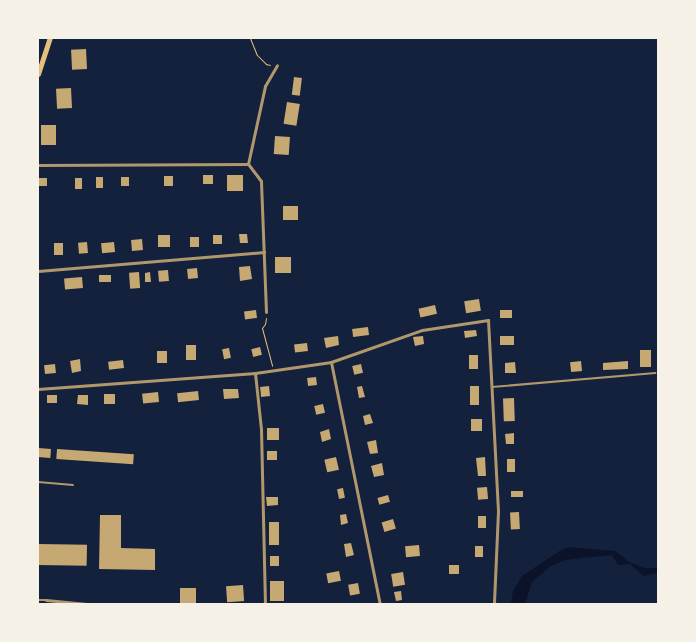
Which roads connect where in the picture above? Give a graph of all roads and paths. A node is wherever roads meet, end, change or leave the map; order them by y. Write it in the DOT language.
graph roads {
  1 [pos="50,38"];
  2 [pos="250,38"];
  3 [pos="277,65"];
  4 [pos="38,74"];
  5 [pos="248,164"];
  6 [pos="38,165"];
  7 [pos="264,252"];
  8 [pos="658,269"];
  9 [pos="38,271"];
  10 [pos="658,304"];
  11 [pos="266,312"];
  12 [pos="331,362"];
  13 [pos="273,371"];
  14 [pos="255,373"];
  15 [pos="655,373"];
  16 [pos="492,387"];
  17 [pos="38,389"];
  18 [pos="38,482"];
  19 [pos="73,485"];
  20 [pos="38,600"];
  21 [pos="46,600"];
  22 [pos="87,604"];
  23 [pos="264,604"];
  24 [pos="380,604"];
  25 [pos="494,604"];
  1 -- 4 [label="main road"];
  2 -- 3 [label="path"];
  3 -- 5 [label="street"];
  5 -- 6 [label="street"];
  5 -- 7 [label="street"];
  7 -- 9 [label="street"];
  7 -- 11 [label="street"];
  8 -- 10 [label="path"];
  11 -- 13 [label="path"];
  12 -- 13 [label="street"];
  12 -- 16 [label="street"];
  12 -- 24 [label="street"];
  13 -- 14 [label="street"];
  14 -- 17 [label="street"];
  14 -- 23 [label="street"];
  15 -- 16 [label="lane"];
  16 -- 25 [label="street"];
  18 -- 19 [label="lane"];
  20 -- 21 [label="lane"];
  21 -- 22 [label="street"];
}
